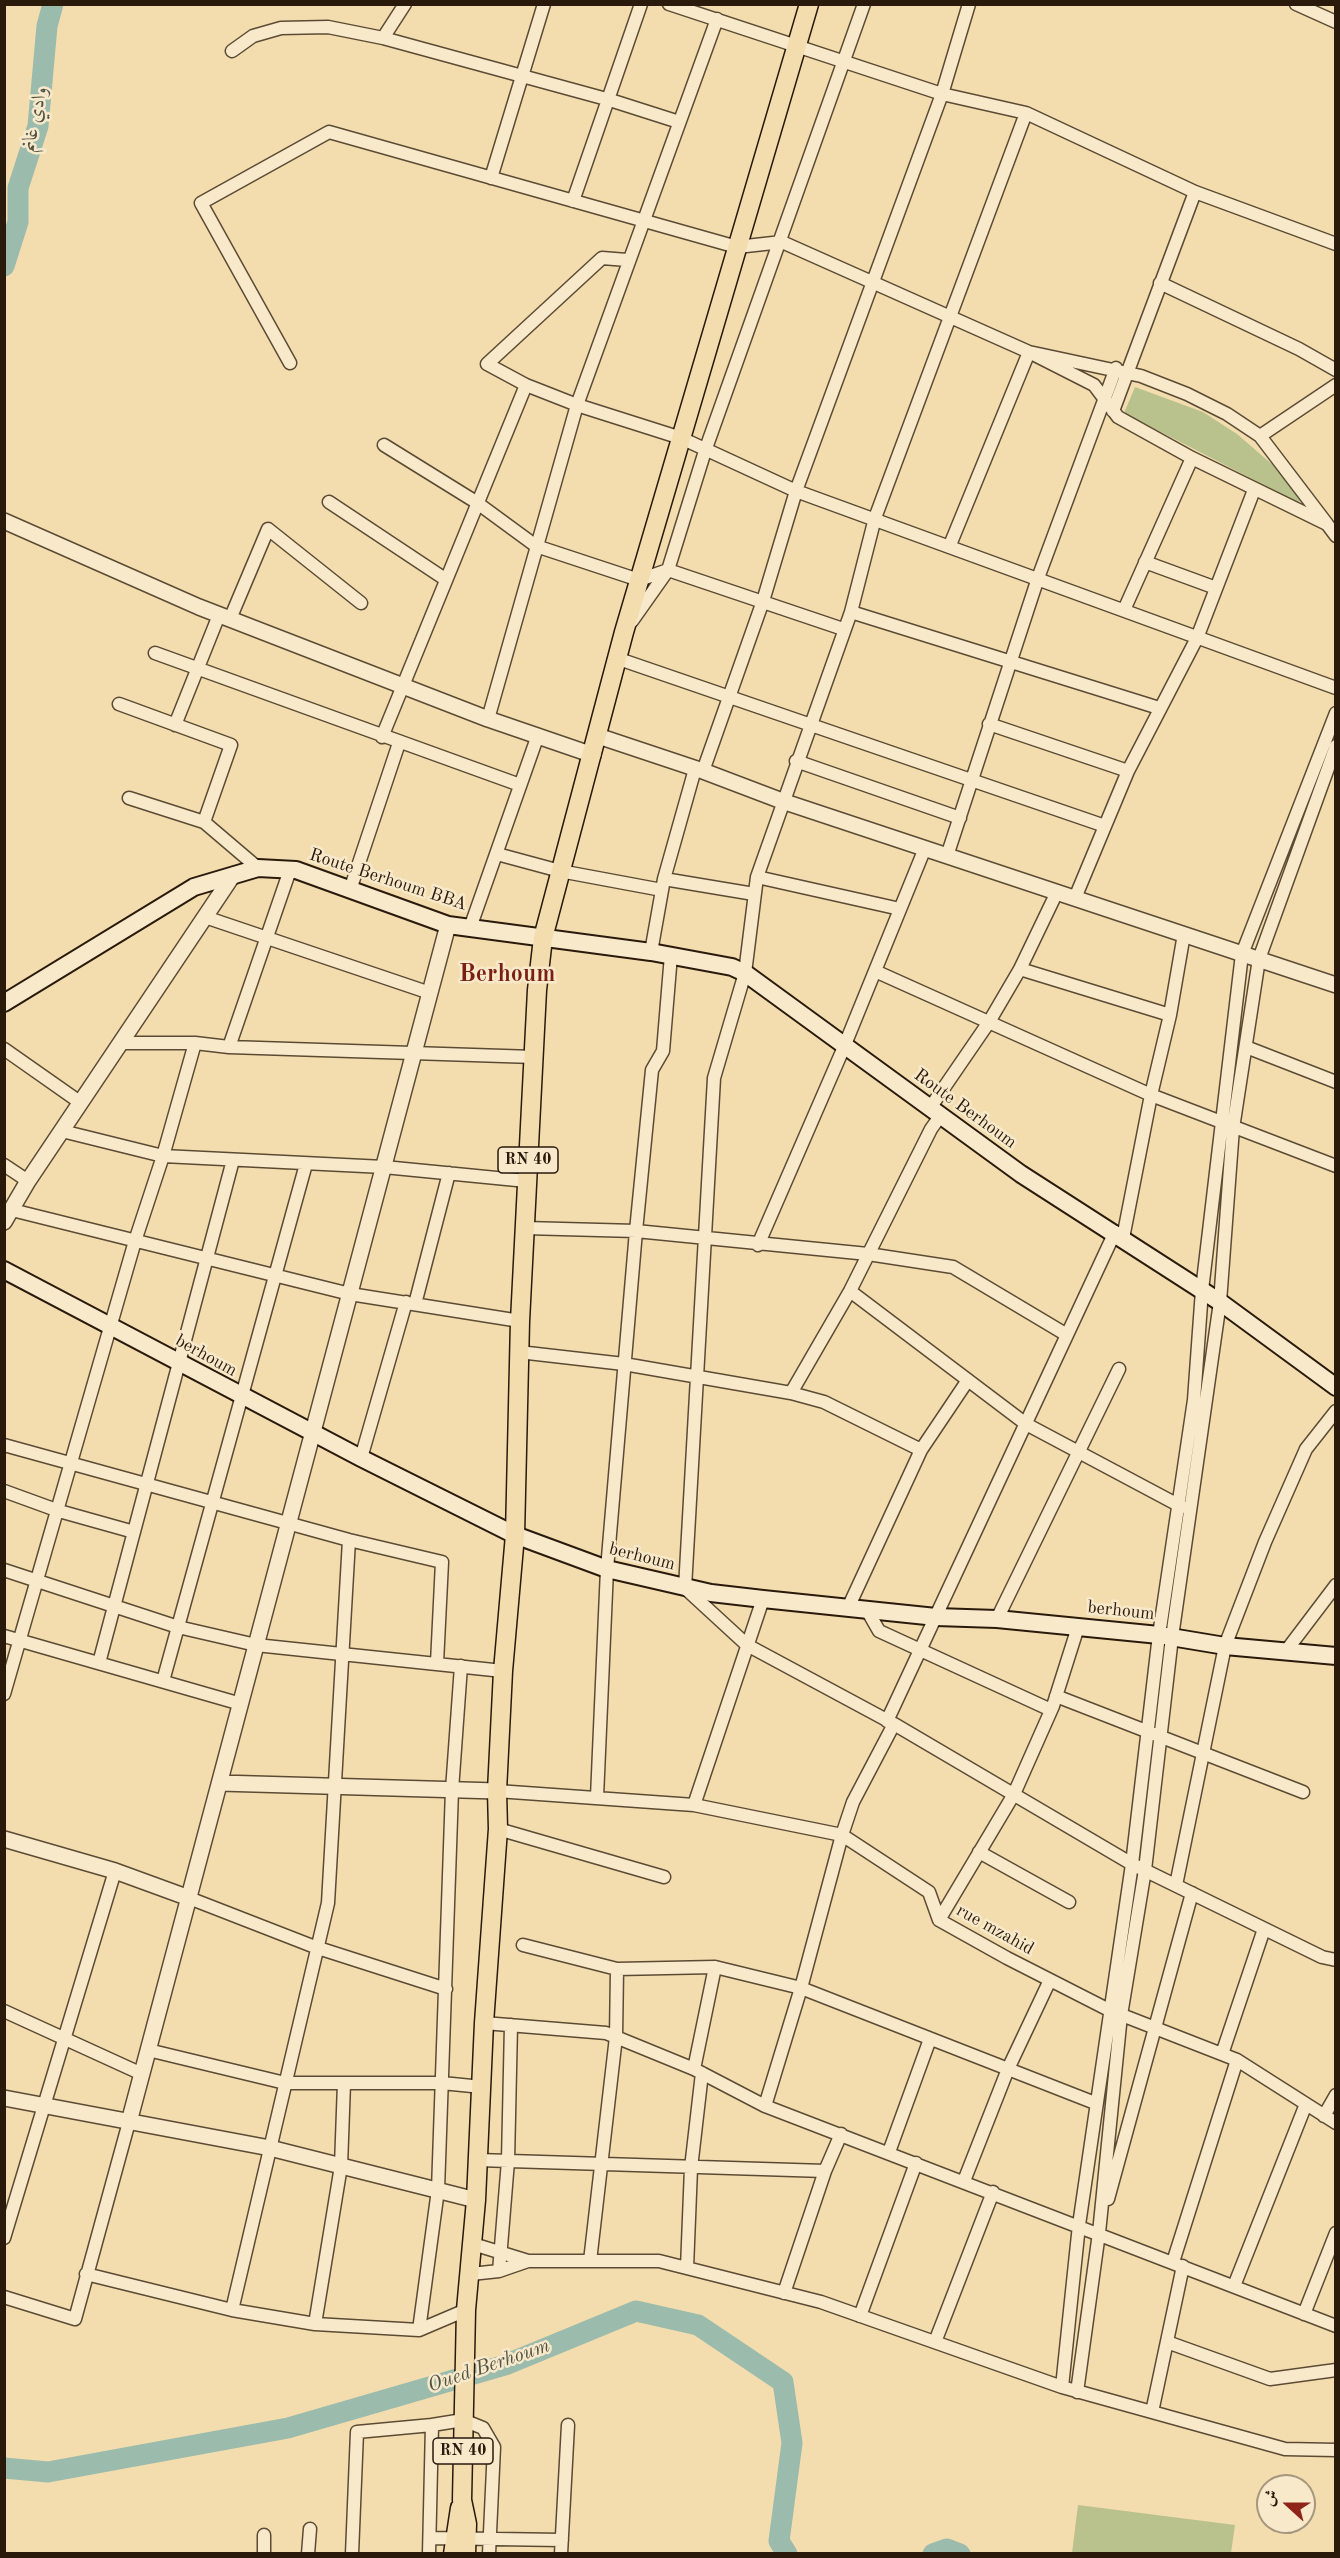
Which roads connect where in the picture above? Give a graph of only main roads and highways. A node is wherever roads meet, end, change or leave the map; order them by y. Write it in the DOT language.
graph roads {
  1 [pos="809,4"];
  2 [pos="543,938"];
  3 [pos="4,1003"];
  4 [pos="4,1270"];
  5 [pos="1334,1383"];
  6 [pos="515,1535"];
  7 [pos="1335,1656"];
  8 [pos="460,2546"];
  1 -- 2 [label="main road, RN 40"];
  2 -- 3 [label="main road, Route Berhoum BBA"];
  2 -- 5 [label="main road, Route Berhoum"];
  2 -- 6 [label="main road, RN 40"];
  4 -- 6 [label="main road, berhoum"];
  6 -- 7 [label="main road, berhoum"];
  6 -- 8 [label="main road, RN 40"];
}
